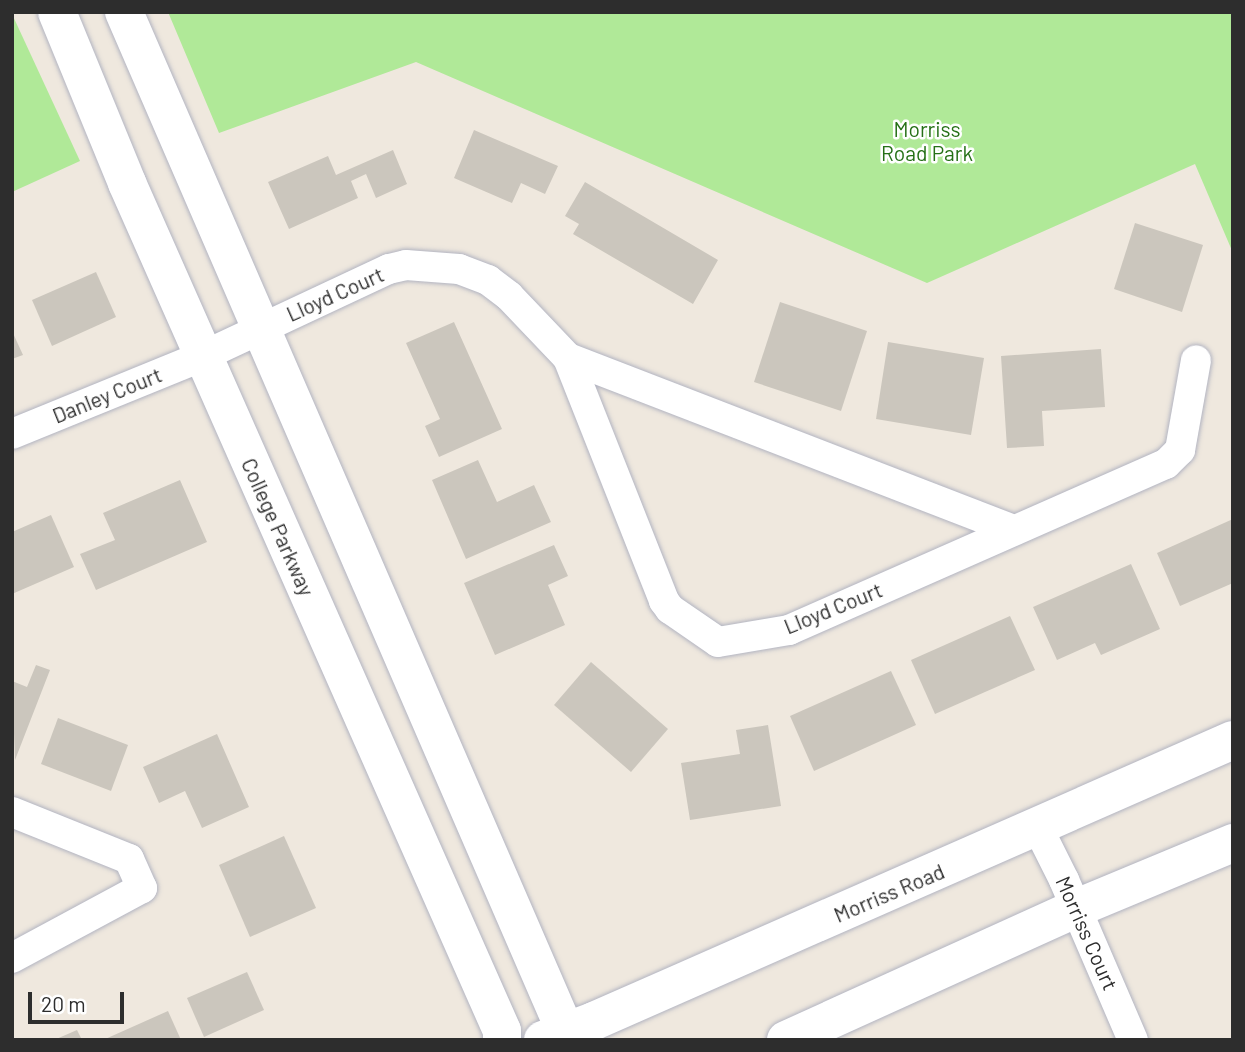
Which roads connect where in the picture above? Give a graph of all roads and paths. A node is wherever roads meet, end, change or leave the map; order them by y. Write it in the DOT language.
graph roads {
  1 [pos="57,12"];
  2 [pos="124,12"];
  3 [pos="260,327"];
  4 [pos="203,356"];
  5 [pos="568,358"];
  6 [pos="1196,360"];
  7 [pos="12,434"];
  8 [pos="1014,530"];
  9 [pos="1233,740"];
  10 [pos="12,813"];
  11 [pos="1038,828"];
  12 [pos="1233,843"];
  13 [pos="1077,908"];
  14 [pos="12,958"];
  15 [pos="560,1037"];
  16 [pos="502,1040"];
  17 [pos="786,1040"];
  18 [pos="1133,1040"];
  1 -- 4 [label="main road, College Parkway"];
  2 -- 3 [label="main road"];
  3 -- 4 [label="street, Lloyd Court"];
  3 -- 5 [label="street, Lloyd Court"];
  3 -- 15 [label="main road"];
  4 -- 7 [label="street, Danley Court"];
  4 -- 16 [label="main road, College Parkway"];
  5 -- 8 [label="street, Lloyd Court"];
  5 -- 8 [label="street, Lloyd Court"];
  6 -- 8 [label="street, Lloyd Court"];
  9 -- 11 [label="main road, Morriss Road"];
  10 -- 14 [label="street"];
  11 -- 13 [label="street, Morriss Court"];
  11 -- 15 [label="main road, Morriss Road"];
  12 -- 13 [label="main road"];
  13 -- 17 [label="main road"];
  13 -- 18 [label="street, Morriss Court"];
}
